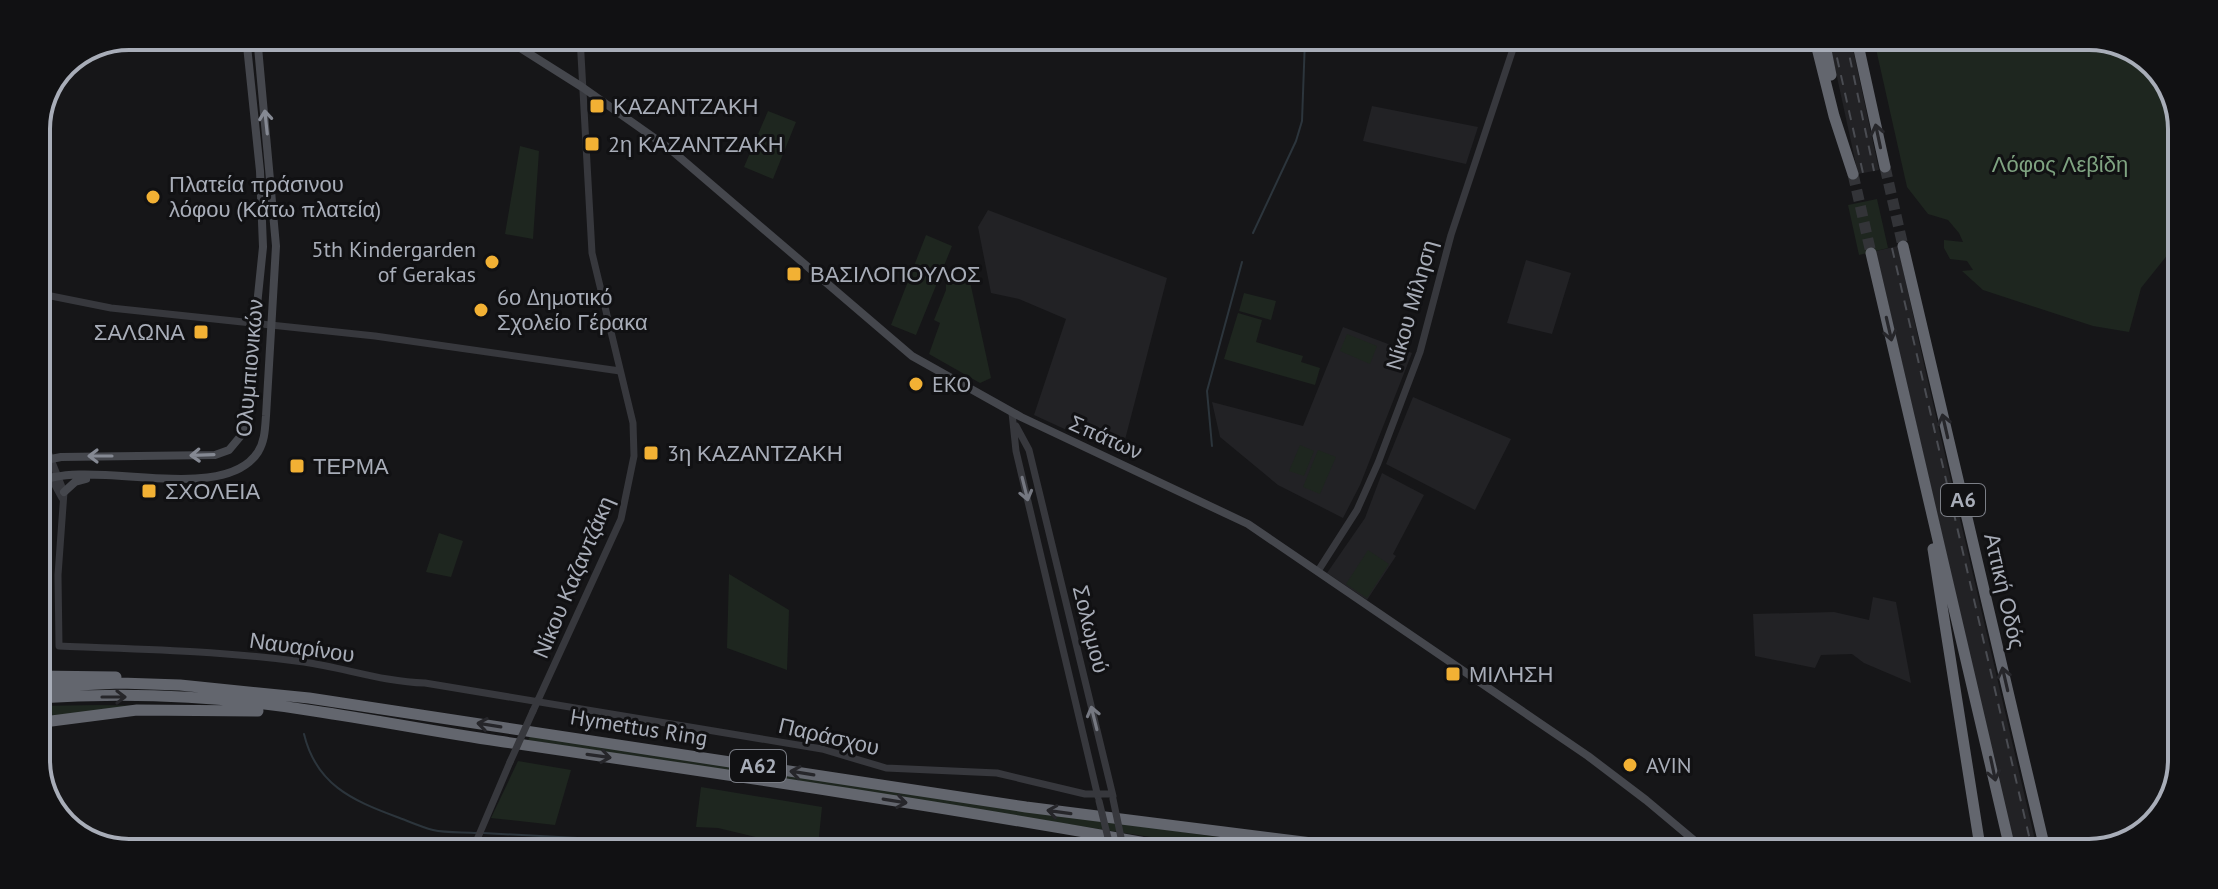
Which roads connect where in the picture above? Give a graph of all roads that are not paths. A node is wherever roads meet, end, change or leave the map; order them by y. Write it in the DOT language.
graph roads {
  1 [pos="247,50"];
  2 [pos="258,50"];
  3 [pos="524,50"];
  4 [pos="581,50"];
  5 [pos="1513,50"];
  6 [pos="1818,50"];
  7 [pos="1826,50"];
  8 [pos="1862,50"];
  9 [pos="582,87"];
  10 [pos="1885,167"];
  11 [pos="1903,246"];
  12 [pos="1871,253"];
  13 [pos="50,296"];
  14 [pos="254,323"];
  15 [pos="271,324"];
  16 [pos="620,371"];
  17 [pos="1013,416"];
  18 [pos="1910,420"];
  19 [pos="50,460"];
  20 [pos="50,470"];
  21 [pos="98,476"];
  22 [pos="55,477"];
  23 [pos="50,479"];
  24 [pos="63,495"];
  25 [pos="1318,571"];
  26 [pos="50,676"];
  27 [pos="50,686"];
  28 [pos="242,690"];
  29 [pos="50,698"];
  30 [pos="538,701"];
  31 [pos="50,721"];
  32 [pos="386,724"];
  33 [pos="2023,755"];
  34 [pos="1113,796"];
  35 [pos="1098,798"];
  36 [pos="477,839"];
  37 [pos="1108,839"];
  38 [pos="1119,839"];
  39 [pos="1122,839"];
  40 [pos="1277,839"];
  41 [pos="1692,839"];
  42 [pos="1979,839"];
  43 [pos="2008,839"];
  44 [pos="2043,839"];
  45 [pos="2049,839"];
  1 -- 14 [label="main road, Ολυμπιονικών"];
  15 -- 2 [label="main road, Ολυμπιονικών, one-way"];
  3 -- 9 [label="main road, Σπάτων"];
  4 -- 9 [label="street, Νίκου Καζαντζάκη"];
  5 -- 25 [label="street, Νίκου Μίληση"];
  6 -- 7 [label="highway"];
  10 -- 8 [label="highway, one-way"];
  9 -- 16 [label="street, Νίκου Καζαντζάκη"];
  9 -- 17 [label="main road, Σπάτων"];
  33 -- 11 [label="highway, Αττική Οδός / Α6, one-way"];
  12 -- 18 [label="highway, Α6, one-way"];
  13 -- 14 [label="street"];
  14 -- 15 [label="street"];
  14 -- 19 [label="main road, Ολυμπιονικών, one-way"];
  15 -- 16 [label="street"];
  15 -- 21 [label="main road, Ολυμπιονικών"];
  16 -- 30 [label="street, Νίκου Καζαντζάκη"];
  17 -- 25 [label="main road, Σπάτων"];
  34 -- 17 [label="street, Σολωμού, one-way"];
  17 -- 35 [label="street, Σολωμού, one-way"];
  18 -- 42 [label="highway"];
  18 -- 43 [label="highway, Α6, one-way"];
  20 -- 22 [label="street"];
  21 -- 22 [label="main road, Ολυμπιονικών"];
  21 -- 24 [label="main road"];
  22 -- 23 [label="main road, Ολυμπιονικών"];
  22 -- 24 [label="street"];
  24 -- 30 [label="street, Ναυαρίνου"];
  25 -- 41 [label="main road, Σπάτων"];
  26 -- 28 [label="highway"];
  27 -- 28 [label="highway, Hymettus Ring / Α62"];
  40 -- 28 [label="highway, Hymettus Ring / Α62, one-way"];
  29 -- 32 [label="highway, Hymettus Ring / Α62, one-way"];
  30 -- 35 [label="street, Παράσχου"];
  30 -- 36 [label="street, Νίκου Καζαντζάκη, bridge"];
  31 -- 32 [label="highway"];
  32 -- 38 [label="highway, Hymettus Ring / Α62, one-way"];
  33 -- 44 [label="highway, Αττική Οδός / Α6"];
  33 -- 45 [label="highway"];
  34 -- 35 [label="street, Παράσχου"];
  34 -- 39 [label="street, Σολωμού, bridge"];
  35 -- 37 [label="street, Σολωμού, bridge"];
}
